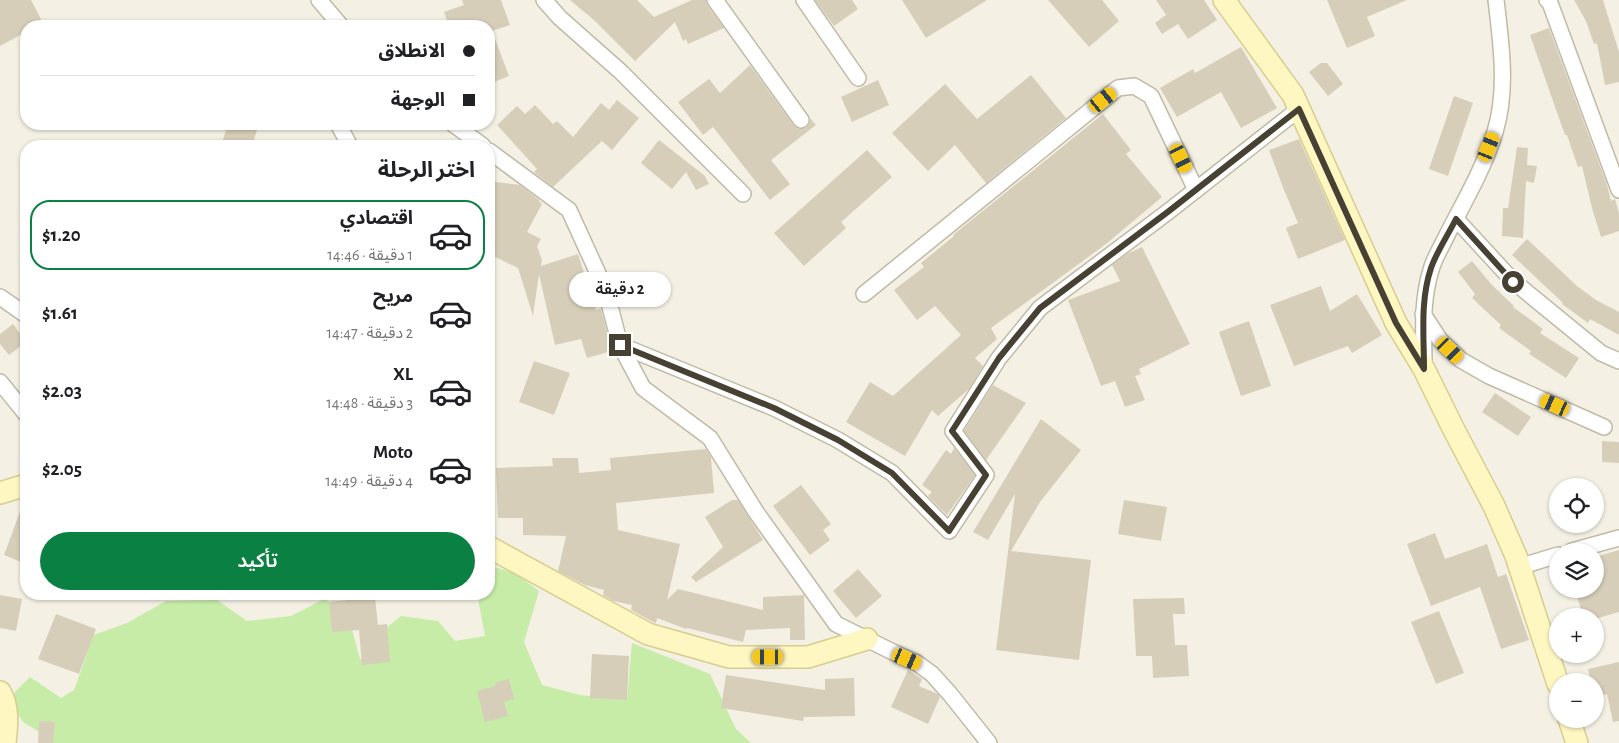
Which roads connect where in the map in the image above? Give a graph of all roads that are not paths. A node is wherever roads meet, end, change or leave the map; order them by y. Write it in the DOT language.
graph roads {
  1 [pos="319,0"];
  2 [pos="544,0"];
  3 [pos="715,0"];
  4 [pos="804,0"];
  5 [pos="1224,0"];
  6 [pos="1496,0"];
  7 [pos="1547,0"];
  8 [pos="336,20"];
  9 [pos="858,78"];
  10 [pos="1299,109"];
  11 [pos="801,120"];
  12 [pos="460,130"];
  13 [pos="475,140"];
  14 [pos="495,155"];
  15 [pos="1196,190"];
  16 [pos="1619,190"];
  17 [pos="743,194"];
  18 [pos="1456,219"];
  19 [pos="864,294"];
  20 [pos="0,297"];
  21 [pos="20,310"];
  22 [pos="1423,314"];
  23 [pos="620,345"];
  24 [pos="1619,361"];
  25 [pos="1424,369"];
  26 [pos="0,382"];
  27 [pos="20,407"];
  28 [pos="1604,427"];
  29 [pos="20,487"];
  30 [pos="0,493"];
  31 [pos="1619,538"];
  32 [pos="1601,543"];
  33 [pos="495,550"];
  34 [pos="1549,559"];
  35 [pos="1519,567"];
  36 [pos="867,639"];
  37 [pos="1554,673"];
  38 [pos="0,692"];
  39 [pos="1572,728"];
  40 [pos="5,743"];
  41 [pos="989,743"];
  42 [pos="1577,743"];
  1 -- 8 [label="street"];
  2 -- 17 [label="street"];
  3 -- 11 [label="street"];
  4 -- 9 [label="street"];
  5 -- 10 [label="street"];
  6 -- 18 [label="street"];
  7 -- 16 [label="street"];
  10 -- 15 [label="street"];
  10 -- 25 [label="street"];
  12 -- 13 [label="street"];
  14 -- 23 [label="street"];
  15 -- 19 [label="street"];
  15 -- 23 [label="street"];
  18 -- 22 [label="street"];
  18 -- 24 [label="street"];
  20 -- 21 [label="street"];
  22 -- 25 [label="street"];
  22 -- 28 [label="street"];
  23 -- 36 [label="street"];
  25 -- 35 [label="street"];
  26 -- 27 [label="street"];
  29 -- 30 [label="street"];
  31 -- 32 [label="street"];
  33 -- 36 [label="street"];
  34 -- 35 [label="street"];
  35 -- 37 [label="street"];
  36 -- 41 [label="street"];
  38 -- 40 [label="street"];
  39 -- 42 [label="street"];
}
